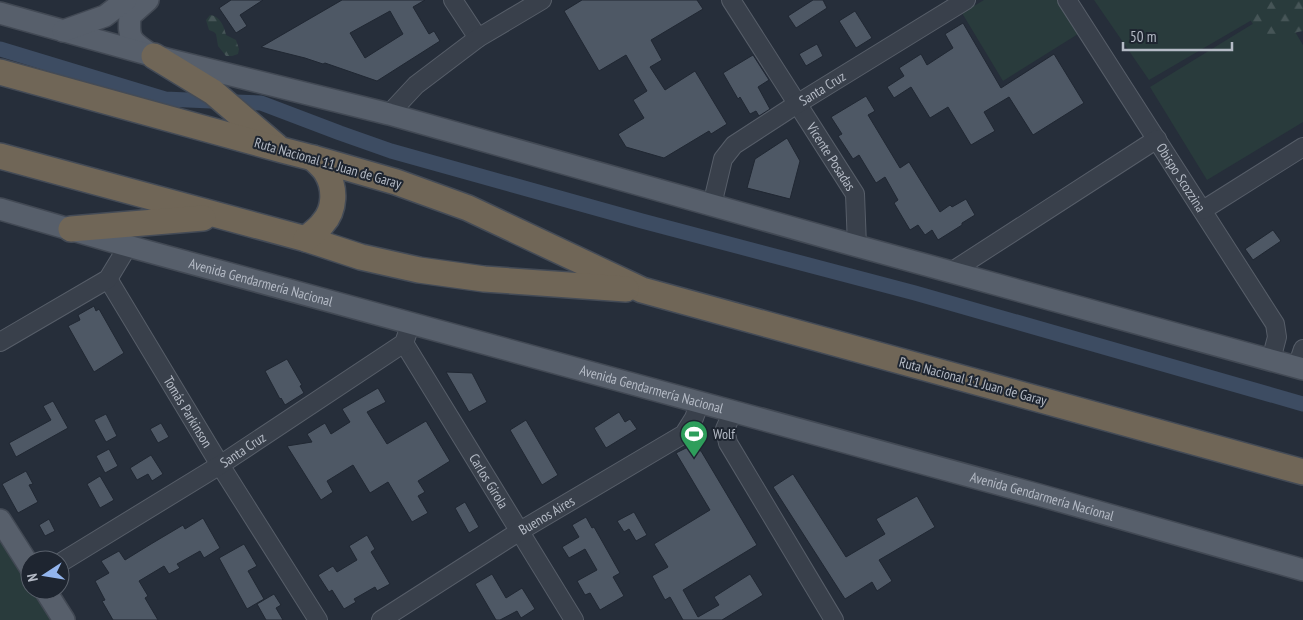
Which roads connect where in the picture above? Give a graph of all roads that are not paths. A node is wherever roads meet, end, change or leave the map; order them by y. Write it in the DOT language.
graph roads {
  1 [pos="126,0"];
  2 [pos="148,0"];
  3 [pos="453,0"];
  4 [pos="542,0"];
  5 [pos="731,0"];
  6 [pos="966,0"];
  7 [pos="1067,0"];
  8 [pos="0,14"];
  9 [pos="64,31"];
  10 [pos="478,38"];
  11 [pos="154,56"];
  12 [pos="0,72"];
  13 [pos="797,104"];
  14 [pos="389,114"];
  15 [pos="1157,140"];
  16 [pos="1303,147"];
  17 [pos="282,150"];
  18 [pos="0,156"];
  19 [pos="313,158"];
  20 [pos="712,205"];
  21 [pos="0,209"];
  22 [pos="1203,210"];
  23 [pos="219,216"];
  24 [pos="71,229"];
  25 [pos="306,239"];
  26 [pos="128,246"];
  27 [pos="857,246"];
  28 [pos="951,272"];
  29 [pos="108,280"];
  30 [pos="642,290"];
  31 [pos="411,323"];
  32 [pos="0,342"];
  33 [pos="404,344"];
  34 [pos="1272,360"];
  35 [pos="1301,361"];
  36 [pos="700,402"];
  37 [pos="733,411"];
  38 [pos="220,464"];
  39 [pos="1303,472"];
  40 [pos="0,520"];
  41 [pos="520,531"];
  42 [pos="20,551"];
  43 [pos="70,557"];
  44 [pos="1303,570"];
  45 [pos="51,600"];
  46 [pos="64,620"];
  47 [pos="318,620"];
  48 [pos="382,620"];
  49 [pos="574,620"];
  50 [pos="834,620"];
  1 -- 9 [label="main road"];
  2 -- 11 [label="main road"];
  3 -- 10 [label="street"];
  4 -- 10 [label="street"];
  5 -- 13 [label="street, Vicente Posadas"];
  6 -- 13 [label="street, Santa Cruz"];
  7 -- 15 [label="street, Obispo Scozzina"];
  8 -- 9 [label="main road"];
  9 -- 11 [label="main road"];
  10 -- 14 [label="street"];
  11 -- 14 [label="main road"];
  11 -- 17 [label="highway"];
  12 -- 17 [label="highway, Ruta Nacional 11 Juan de Garay"];
  13 -- 20 [label="street, Santa Cruz"];
  13 -- 27 [label="street, Vicente Posadas"];
  14 -- 20 [label="main road"];
  15 -- 22 [label="street, Obispo Scozzina"];
  15 -- 28 [label="street"];
  16 -- 22 [label="street"];
  17 -- 19 [label="highway, Ruta Nacional 11 Juan de Garay"];
  18 -- 23 [label="highway, Ruta Nacional 11 Juan de Garay"];
  19 -- 25 [label="highway"];
  19 -- 30 [label="highway, Ruta Nacional 11 Juan de Garay"];
  20 -- 27 [label="main road"];
  21 -- 24 [label="main road, Avenida Gendarmería Nacional"];
  22 -- 34 [label="street, Obispo Scozzina"];
  23 -- 24 [label="highway"];
  23 -- 25 [label="highway, Ruta Nacional 11 Juan de Garay"];
  24 -- 26 [label="main road, Avenida Gendarmería Nacional"];
  25 -- 30 [label="highway, Ruta Nacional 11 Juan de Garay"];
  26 -- 29 [label="street"];
  26 -- 31 [label="main road, Avenida Gendarmería Nacional"];
  27 -- 28 [label="main road"];
  28 -- 34 [label="main road"];
  29 -- 32 [label="street"];
  29 -- 38 [label="street, Tomás Parkinson"];
  30 -- 39 [label="highway, Ruta Nacional 11 Juan de Garay"];
  31 -- 33 [label="street"];
  31 -- 36 [label="main road, Avenida Gendarmería Nacional"];
  33 -- 38 [label="street, Santa Cruz"];
  33 -- 41 [label="street, Carlos Girola"];
  34 -- 35 [label="main road"];
  36 -- 37 [label="main road, Avenida Gendarmería Nacional"];
  36 -- 41 [label="street, Buenos Aires"];
  37 -- 44 [label="main road, Avenida Gendarmería Nacional"];
  37 -- 50 [label="street"];
  38 -- 43 [label="street, Santa Cruz"];
  38 -- 47 [label="street, Tomás Parkinson"];
  40 -- 42 [label="main road"];
  41 -- 48 [label="street, Buenos Aires"];
  41 -- 49 [label="street, Carlos Girola"];
  45 -- 46 [label="main road"];
}
